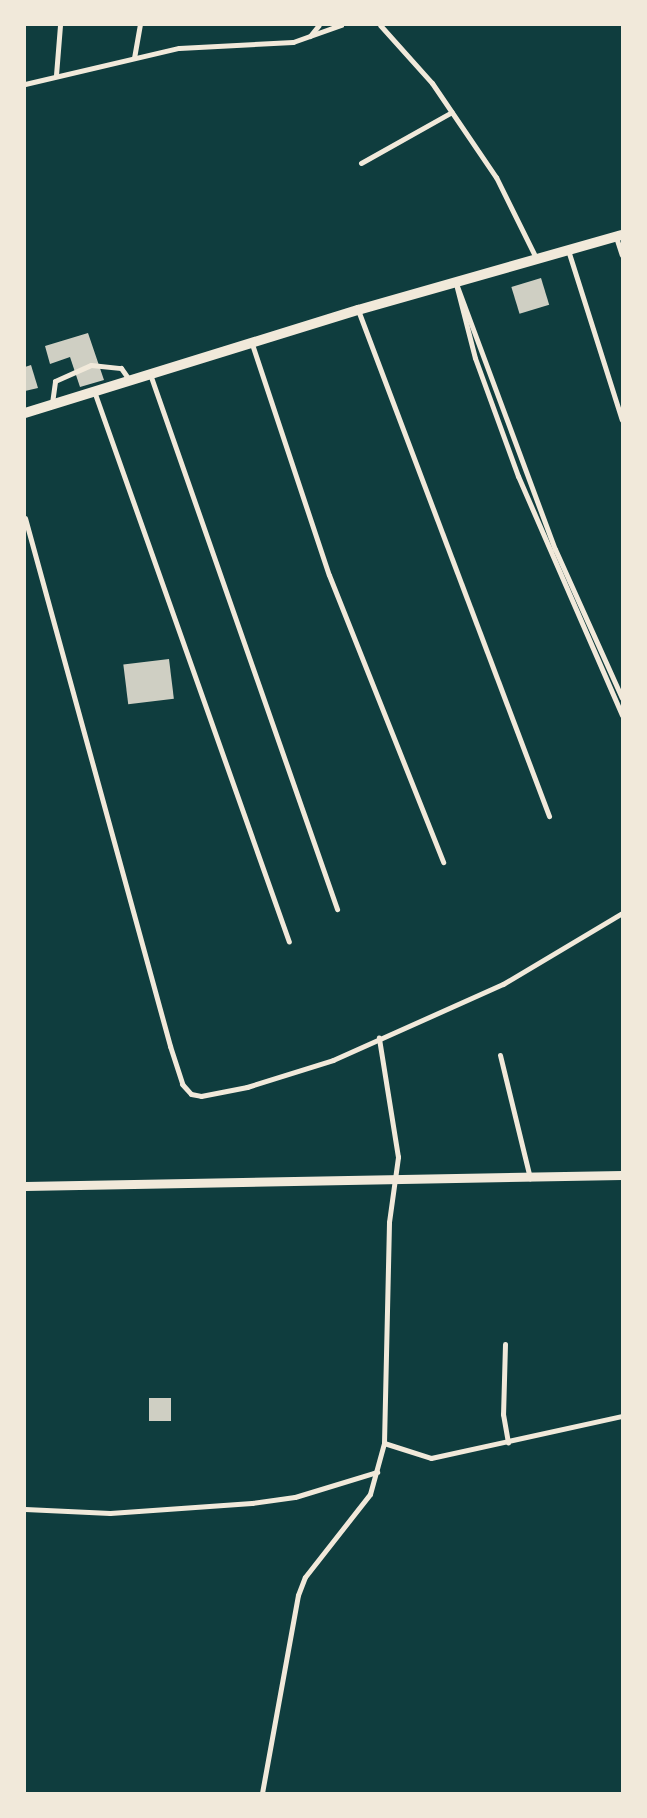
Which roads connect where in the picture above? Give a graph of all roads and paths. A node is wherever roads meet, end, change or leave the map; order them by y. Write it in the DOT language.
graph roads {
  1 [pos="60,25"];
  2 [pos="140,25"];
  3 [pos="319,25"];
  4 [pos="341,25"];
  5 [pos="380,25"];
  6 [pos="308,38"];
  7 [pos="134,58"];
  8 [pos="56,75"];
  9 [pos="25,84"];
  10 [pos="452,112"];
  11 [pos="361,163"];
  12 [pos="619,236"];
  13 [pos="568,249"];
  14 [pos="622,255"];
  15 [pos="536,258"];
  16 [pos="456,284"];
  17 [pos="358,310"];
  18 [pos="252,344"];
  19 [pos="150,374"];
  20 [pos="130,381"];
  21 [pos="94,391"];
  22 [pos="52,403"];
  23 [pos="25,413"];
  24 [pos="622,420"];
  25 [pos="25,518"];
  26 [pos="622,698"];
  27 [pos="622,715"];
  28 [pos="549,816"];
  29 [pos="443,862"];
  30 [pos="338,909"];
  31 [pos="622,913"];
  32 [pos="289,942"];
  33 [pos="379,1038"];
  34 [pos="500,1054"];
  35 [pos="622,1175"];
  36 [pos="397,1179"];
  37 [pos="530,1179"];
  38 [pos="25,1186"];
  39 [pos="505,1344"];
  40 [pos="622,1416"];
  41 [pos="384,1443"];
  42 [pos="508,1443"];
  43 [pos="378,1472"];
  44 [pos="25,1508"];
  45 [pos="262,1793"];
  1 -- 8 [label="street"];
  2 -- 7 [label="street"];
  3 -- 6 [label="street"];
  4 -- 6 [label="street"];
  5 -- 10 [label="street"];
  6 -- 7 [label="street"];
  7 -- 8 [label="street"];
  8 -- 9 [label="street"];
  10 -- 11 [label="street"];
  10 -- 15 [label="street"];
  12 -- 13 [label="main road"];
  12 -- 14 [label="street"];
  13 -- 15 [label="main road"];
  13 -- 24 [label="street"];
  15 -- 16 [label="main road"];
  16 -- 17 [label="main road"];
  16 -- 26 [label="street"];
  16 -- 27 [label="street"];
  17 -- 18 [label="main road"];
  17 -- 28 [label="street"];
  18 -- 19 [label="main road"];
  18 -- 29 [label="street"];
  19 -- 20 [label="main road"];
  19 -- 30 [label="street"];
  20 -- 21 [label="main road"];
  20 -- 22 [label="street"];
  21 -- 22 [label="main road"];
  21 -- 32 [label="street"];
  22 -- 23 [label="main road"];
  25 -- 33 [label="street"];
  31 -- 33 [label="street"];
  33 -- 36 [label="street"];
  34 -- 37 [label="street"];
  35 -- 37 [label="street"];
  36 -- 37 [label="street"];
  36 -- 38 [label="street"];
  36 -- 41 [label="street"];
  39 -- 42 [label="street"];
  40 -- 42 [label="street"];
  41 -- 42 [label="street"];
  41 -- 43 [label="street"];
  43 -- 44 [label="street"];
  43 -- 45 [label="street"];
}
